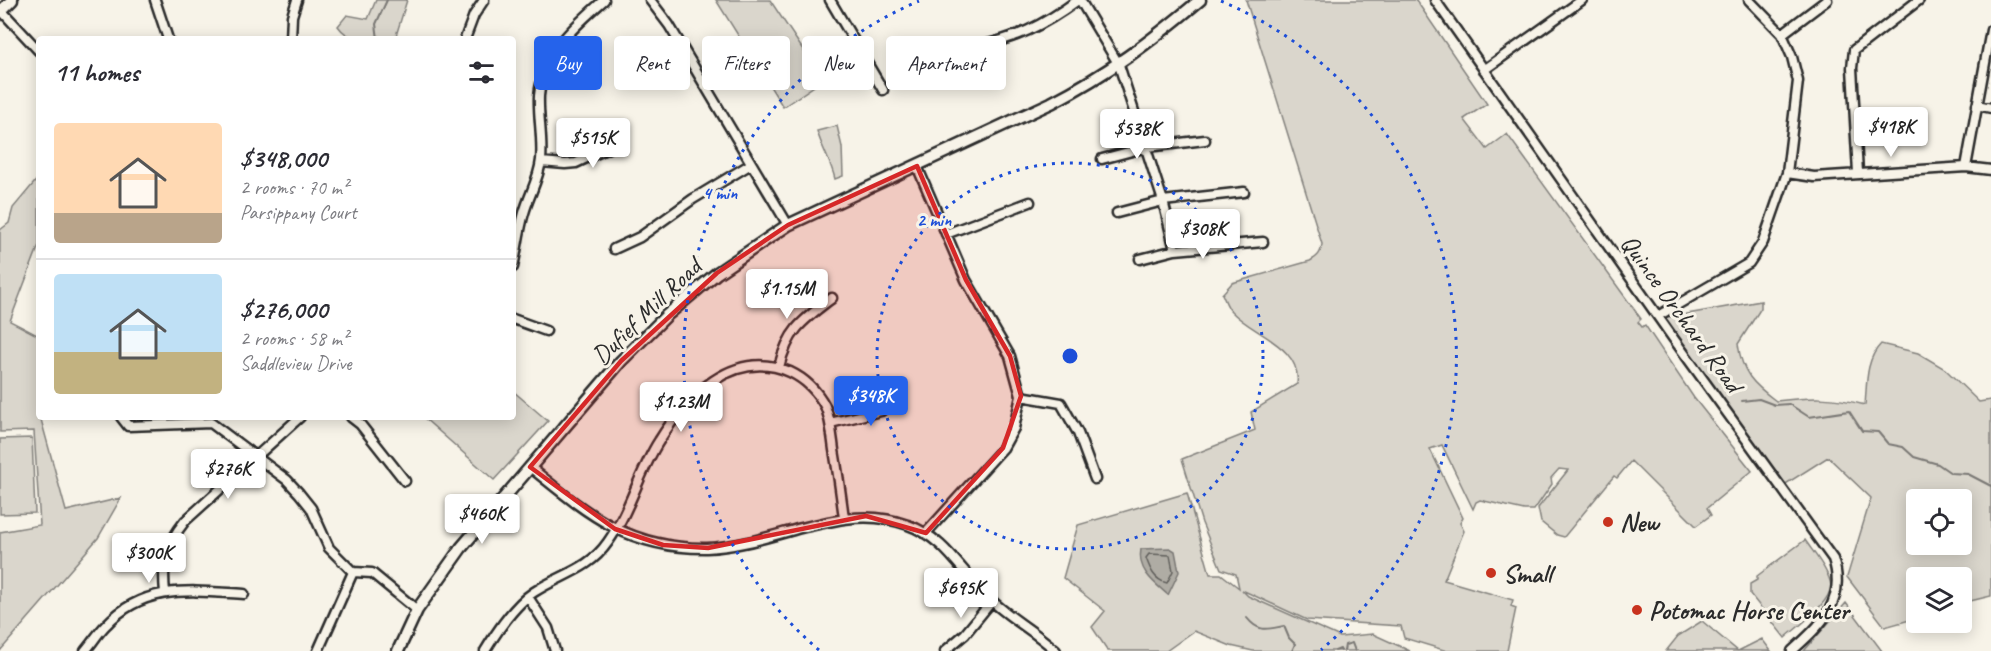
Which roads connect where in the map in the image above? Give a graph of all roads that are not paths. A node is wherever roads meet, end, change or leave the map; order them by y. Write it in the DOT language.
graph roads {
  1 [pos="12,0"];
  2 [pos="155,0"];
  3 [pos="297,0"];
  4 [pos="484,0"];
  5 [pos="604,0"];
  6 [pos="650,0"];
  7 [pos="830,0"];
  8 [pos="1079,0"];
  9 [pos="1200,0"];
  10 [pos="1435,0"];
  11 [pos="1581,0"];
  12 [pos="1749,0"];
  13 [pos="1827,0"];
  14 [pos="1919,0"];
  15 [pos="1,10"];
  16 [pos="1991,30"];
  17 [pos="1782,34"];
  18 [pos="167,36"];
  19 [pos="291,36"];
  20 [pos="466,36"];
  21 [pos="1006,40"];
  22 [pos="36,48"];
  23 [pos="1119,65"];
  24 [pos="1484,70"];
  25 [pos="883,90"];
  26 [pos="1977,105"];
  27 [pos="1991,108"];
  28 [pos="619,131"];
  29 [pos="1205,140"];
  30 [pos="1147,147"];
  31 [pos="1102,159"];
  32 [pos="541,162"];
  33 [pos="751,164"];
  34 [pos="917,166"];
  35 [pos="1966,166"];
  36 [pos="1991,170"];
  37 [pos="1787,173"];
  38 [pos="1858,173"];
  39 [pos="1244,192"];
  40 [pos="1163,201"];
  41 [pos="1030,202"];
  42 [pos="1117,213"];
  43 [pos="788,225"];
  44 [pos="946,234"];
  45 [pos="1263,242"];
  46 [pos="614,249"];
  47 [pos="1174,250"];
  48 [pos="516,252"];
  49 [pos="1140,259"];
  50 [pos="832,298"];
  51 [pos="1658,316"];
  52 [pos="516,320"];
  53 [pos="546,331"];
  54 [pos="779,367"];
  55 [pos="1021,396"];
  56 [pos="896,398"];
  57 [pos="124,420"];
  58 [pos="297,420"];
  59 [pos="355,420"];
  60 [pos="830,423"];
  61 [pos="257,456"];
  62 [pos="530,467"];
  63 [pos="1095,479"];
  64 [pos="405,481"];
  65 [pos="844,518"];
  66 [pos="615,529"];
  67 [pos="926,533"];
  68 [pos="353,572"];
  69 [pos="165,593"];
  70 [pos="244,594"];
  71 [pos="528,597"];
  72 [pos="992,601"];
  73 [pos="417,610"];
  74 [pos="85,651"];
  75 [pos="318,651"];
  76 [pos="398,651"];
  77 [pos="485,651"];
  78 [pos="555,651"];
  79 [pos="945,651"];
  80 [pos="1056,651"];
  81 [pos="1791,651"];
  1 -- 15 [label="main road"];
  2 -- 18 [label="street"];
  3 -- 19 [label="street"];
  4 -- 20 [label="street"];
  5 -- 32 [label="street"];
  6 -- 33 [label="street"];
  7 -- 25 [label="street"];
  8 -- 21 [label="street"];
  8 -- 23 [label="street"];
  9 -- 23 [label="main road, Dufief Mill Road"];
  10 -- 24 [label="street, Quince Orchard Road"];
  11 -- 24 [label="street"];
  12 -- 17 [label="street"];
  13 -- 17 [label="street"];
  14 -- 38 [label="street"];
  15 -- 22 [label="street"];
  16 -- 26 [label="street"];
  17 -- 37 [label="street"];
  23 -- 30 [label="street"];
  23 -- 34 [label="main road, Dufief Mill Road"];
  24 -- 51 [label="street, Quince Orchard Road"];
  26 -- 27 [label="street"];
  26 -- 35 [label="street"];
  28 -- 32 [label="street"];
  29 -- 30 [label="street"];
  30 -- 31 [label="street"];
  30 -- 40 [label="street"];
  32 -- 48 [label="street"];
  33 -- 43 [label="street"];
  33 -- 46 [label="street"];
  34 -- 43 [label="main road, Dufief Mill Road"];
  34 -- 44 [label="street"];
  35 -- 36 [label="street"];
  35 -- 38 [label="street"];
  37 -- 38 [label="street"];
  37 -- 51 [label="street"];
  39 -- 40 [label="street"];
  40 -- 42 [label="street"];
  40 -- 47 [label="street"];
  41 -- 44 [label="street"];
  43 -- 62 [label="main road, Dufief Mill Road"];
  44 -- 55 [label="street"];
  45 -- 47 [label="street"];
  47 -- 49 [label="street"];
  50 -- 54 [label="street"];
  51 -- 81 [label="street, Quince Orchard Road"];
  52 -- 53 [label="street"];
  54 -- 60 [label="street"];
  54 -- 66 [label="street"];
  55 -- 63 [label="street"];
  55 -- 67 [label="street"];
  56 -- 60 [label="street"];
  57 -- 61 [label="street"];
  58 -- 61 [label="street"];
  59 -- 64 [label="street"];
  60 -- 65 [label="street"];
  61 -- 68 [label="street"];
  61 -- 69 [label="street"];
  62 -- 66 [label="street"];
  62 -- 73 [label="main road, Dufief Mill Road"];
  65 -- 66 [label="street"];
  65 -- 67 [label="street"];
  66 -- 71 [label="street"];
  67 -- 72 [label="street"];
  68 -- 73 [label="street"];
  68 -- 75 [label="street"];
  69 -- 70 [label="street"];
  69 -- 74 [label="street"];
  71 -- 77 [label="street"];
  71 -- 78 [label="street"];
  72 -- 79 [label="street"];
  72 -- 80 [label="street"];
  73 -- 76 [label="main road, Dufief Mill Road"];
}
